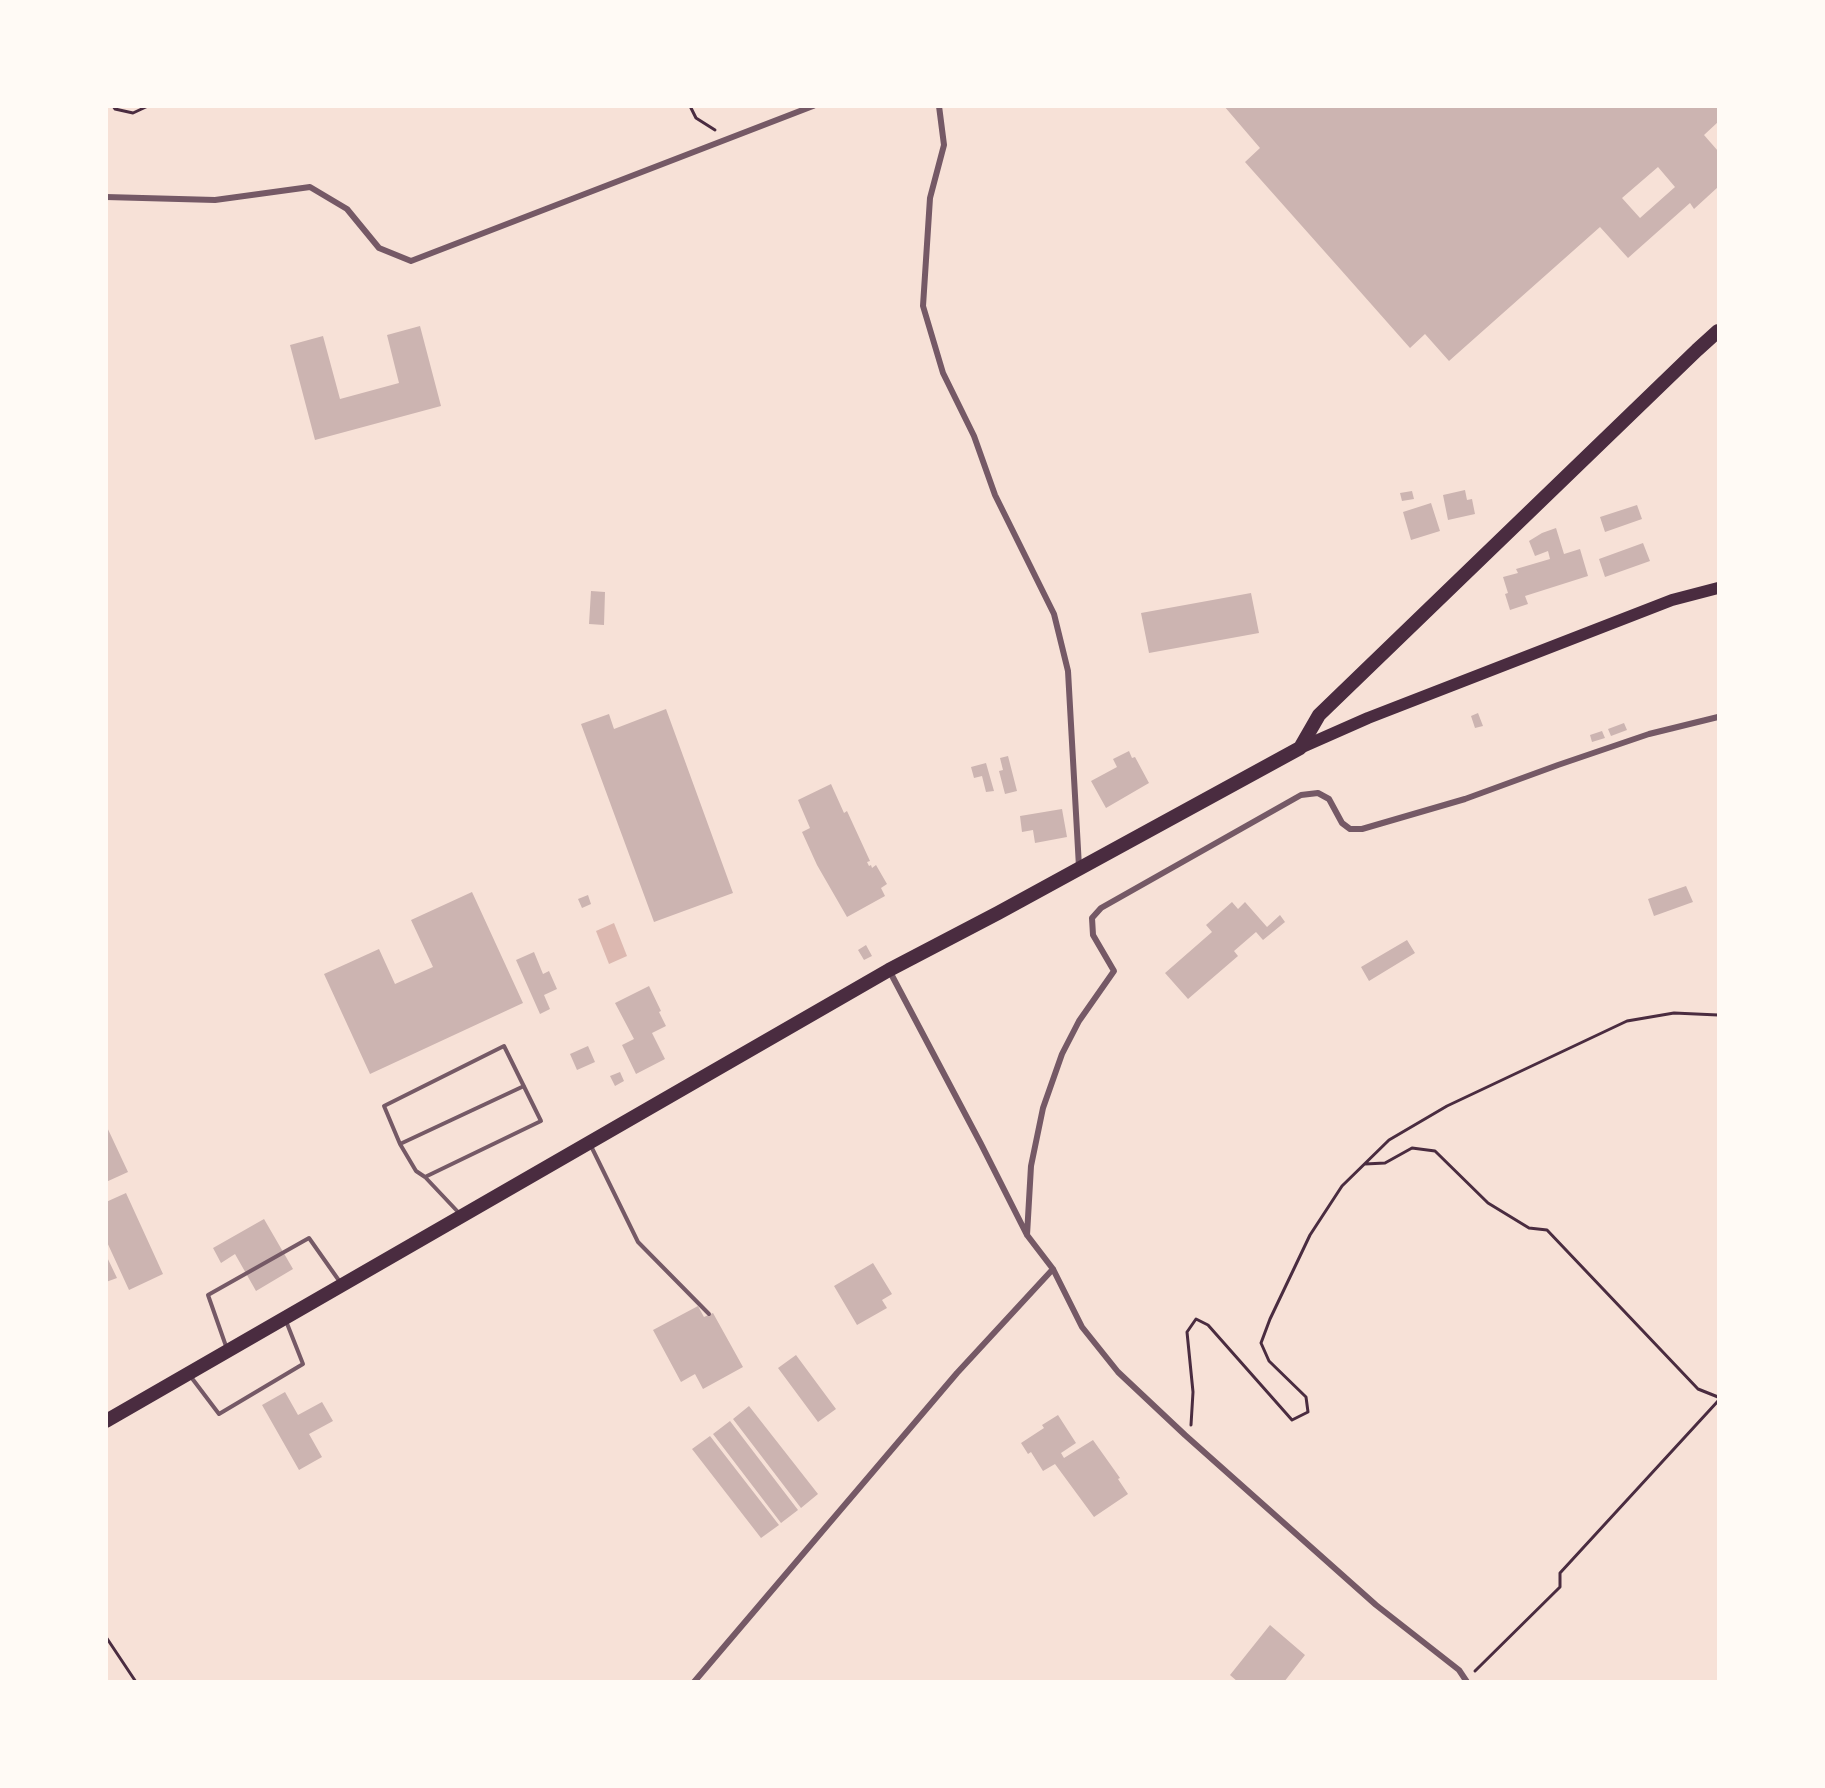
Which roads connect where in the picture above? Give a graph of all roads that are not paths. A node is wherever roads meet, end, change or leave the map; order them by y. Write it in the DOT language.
graph roads {
  1 [pos="813,106"];
  2 [pos="939,106"];
  3 [pos="106,197"];
  4 [pos="1719,331"];
  5 [pos="1719,588"];
  6 [pos="1719,717"];
  7 [pos="1300,748"];
  8 [pos="1079,867"];
  9 [pos="889,970"];
  10 [pos="524,1086"];
  11 [pos="590,1143"];
  12 [pos="400,1144"];
  13 [pos="425,1177"];
  14 [pos="462,1216"];
  15 [pos="1027,1234"];
  16 [pos="1053,1269"];
  17 [pos="342,1285"];
  18 [pos="709,1314"];
  19 [pos="285,1318"];
  20 [pos="228,1351"];
  21 [pos="188,1374"];
  22 [pos="107,1421"];
  23 [pos="1466,1681"];
  24 [pos="694,1682"];
  1 -- 3 [label="street"];
  2 -- 8 [label="street"];
  4 -- 7 [label="main road"];
  5 -- 7 [label="main road"];
  6 -- 15 [label="street"];
  7 -- 8 [label="main road"];
  8 -- 9 [label="main road"];
  9 -- 11 [label="main road"];
  9 -- 15 [label="street"];
  10 -- 12 [label="lane"];
  10 -- 12 [label="lane"];
  10 -- 13 [label="lane"];
  11 -- 14 [label="main road"];
  11 -- 18 [label="lane"];
  12 -- 13 [label="lane"];
  13 -- 14 [label="lane"];
  14 -- 17 [label="main road"];
  15 -- 16 [label="street"];
  16 -- 23 [label="street"];
  16 -- 24 [label="street"];
  17 -- 19 [label="main road"];
  17 -- 20 [label="lane"];
  19 -- 20 [label="main road"];
  19 -- 21 [label="lane"];
  20 -- 21 [label="main road"];
  21 -- 22 [label="main road"];
}
